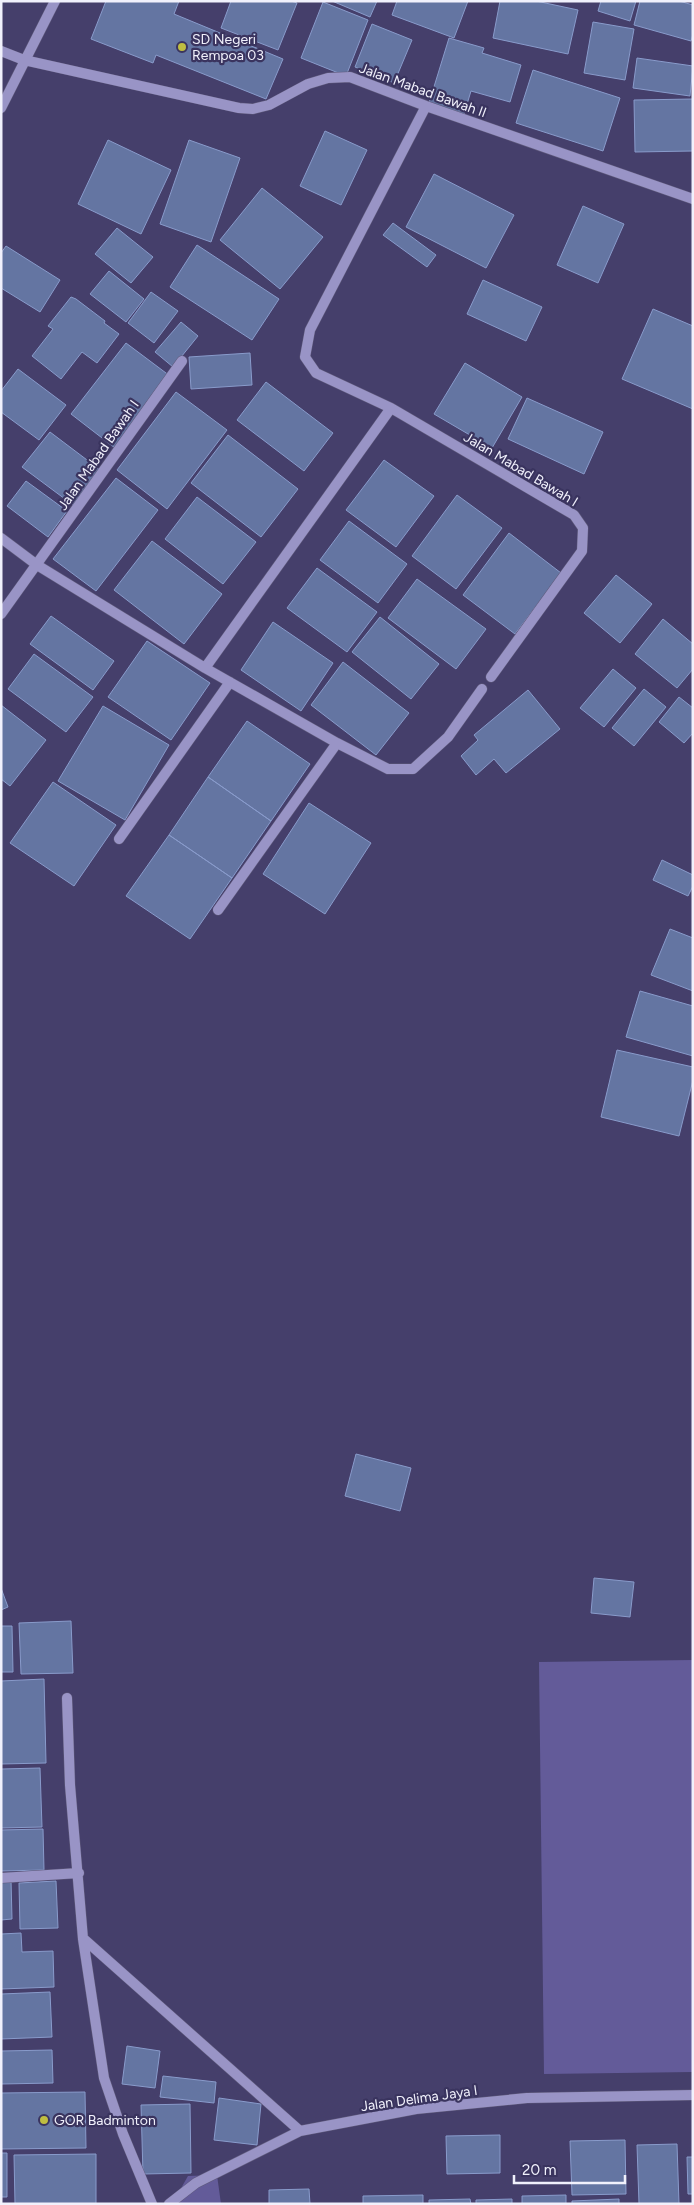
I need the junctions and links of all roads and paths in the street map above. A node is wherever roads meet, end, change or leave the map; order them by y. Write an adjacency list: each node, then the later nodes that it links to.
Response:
1 (55, 1): 3 (street)
2 (1, 51): 3 (street, Jalan Mabad Bawah II)
3 (24, 60): 4 (street, Jalan Mabad Bawah II); 5 (street)
4 (426, 106): 6 (street, Jalan Mabad Bawah II); 8 (street, Jalan Mabad Bawah I)
5 (1, 108)
6 (693, 199)
7 (182, 361): 10 (street, Jalan Mabad Bawah I)
8 (391, 408): 12 (street); 13 (street, Jalan Mabad Bawah I)
9 (1, 538): 10 (street)
10 (37, 565): 11 (street, Jalan Mabad Bawah I); 12 (street)
11 (1, 614)
12 (205, 668): 14 (street)
13 (491, 677)
14 (230, 682): 16 (street); 17 (street)
15 (482, 689): 16 (street)
16 (337, 743): 18 (street)
17 (119, 839)
18 (218, 910)
19 (67, 1698): 20 (street)
20 (78, 1873): 21 (street); 22 (street)
21 (1, 1878)
22 (85, 1940): 24 (street); 25 (street)
23 (693, 2095): 24 (street, Jalan Delima Jaya I)
24 (300, 2131): 26 (street, Jalan Delima Jaya I)
25 (152, 2204)
26 (169, 2204)

